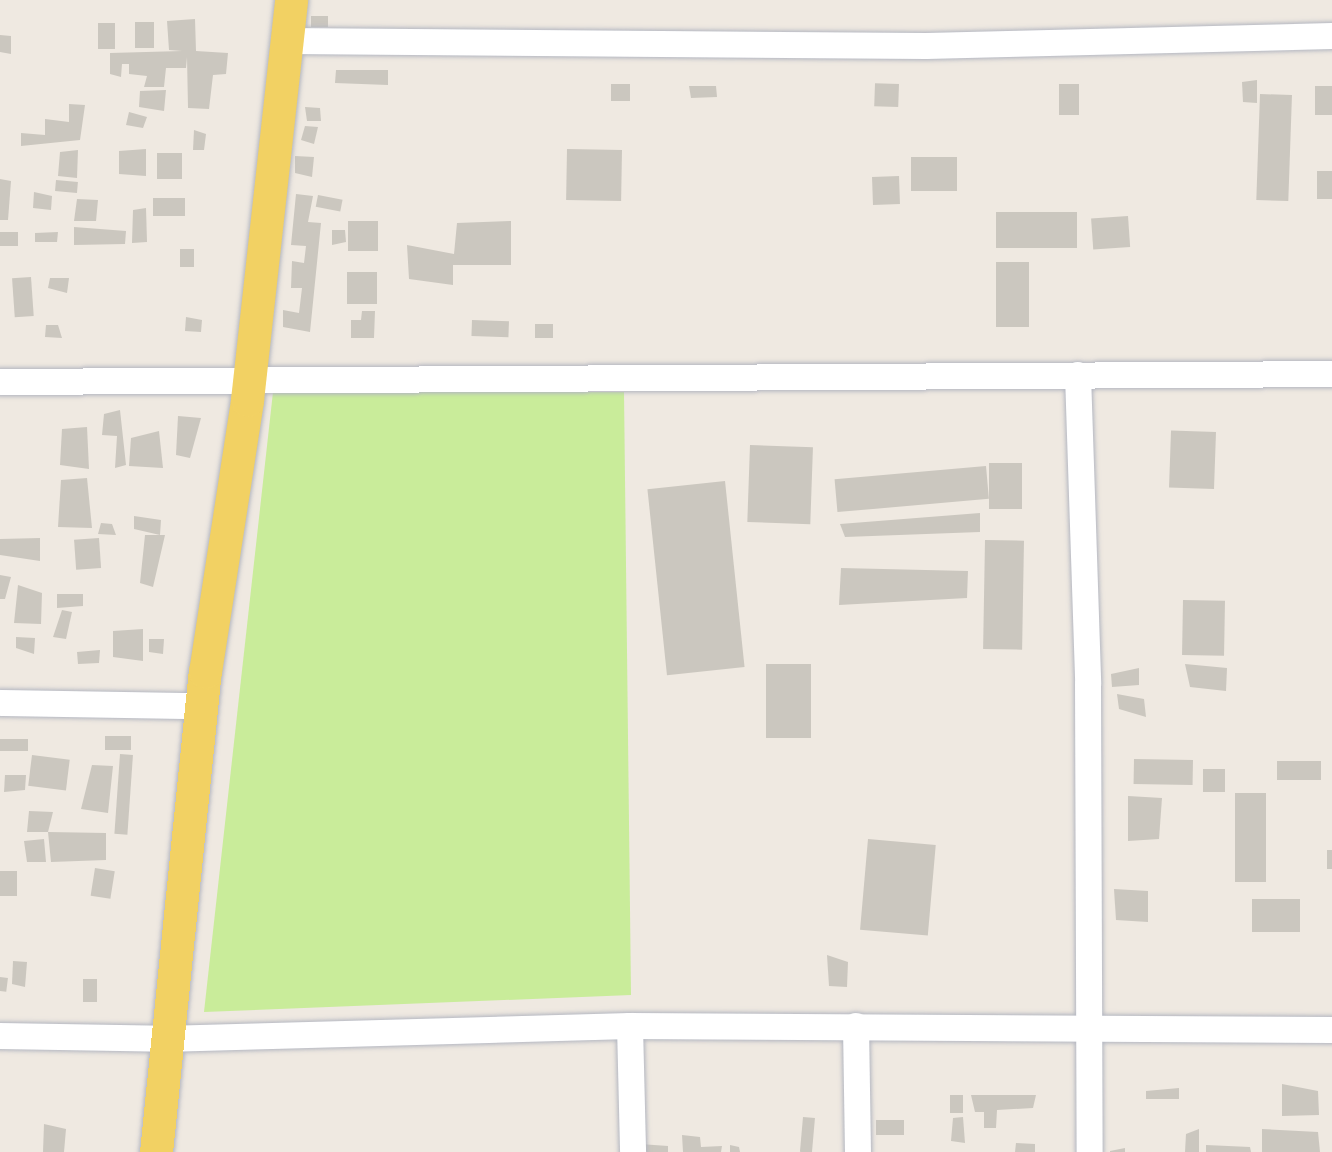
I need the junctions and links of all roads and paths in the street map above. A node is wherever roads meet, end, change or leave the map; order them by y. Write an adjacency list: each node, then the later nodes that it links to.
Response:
1 (291, 0): 3 (main road)
2 (1332, 36): 3 (street)
3 (287, 41): 6 (main road)
4 (1332, 374): 5 (street)
5 (1078, 375): 6 (street); 12 (street)
6 (249, 379): 7 (street); 9 (main road)
7 (0, 382)
8 (0, 703): 9 (street)
9 (202, 706): 15 (main road)
10 (630, 1026): 11 (street); 15 (street); 17 (street)
11 (856, 1026): 12 (street); 18 (street)
12 (1089, 1026): 13 (street); 19 (street)
13 (1332, 1030)
14 (0, 1036): 15 (street)
15 (164, 1039): 16 (main road)
16 (156, 1152)
17 (633, 1152)
18 (858, 1152)
19 (1089, 1152)

